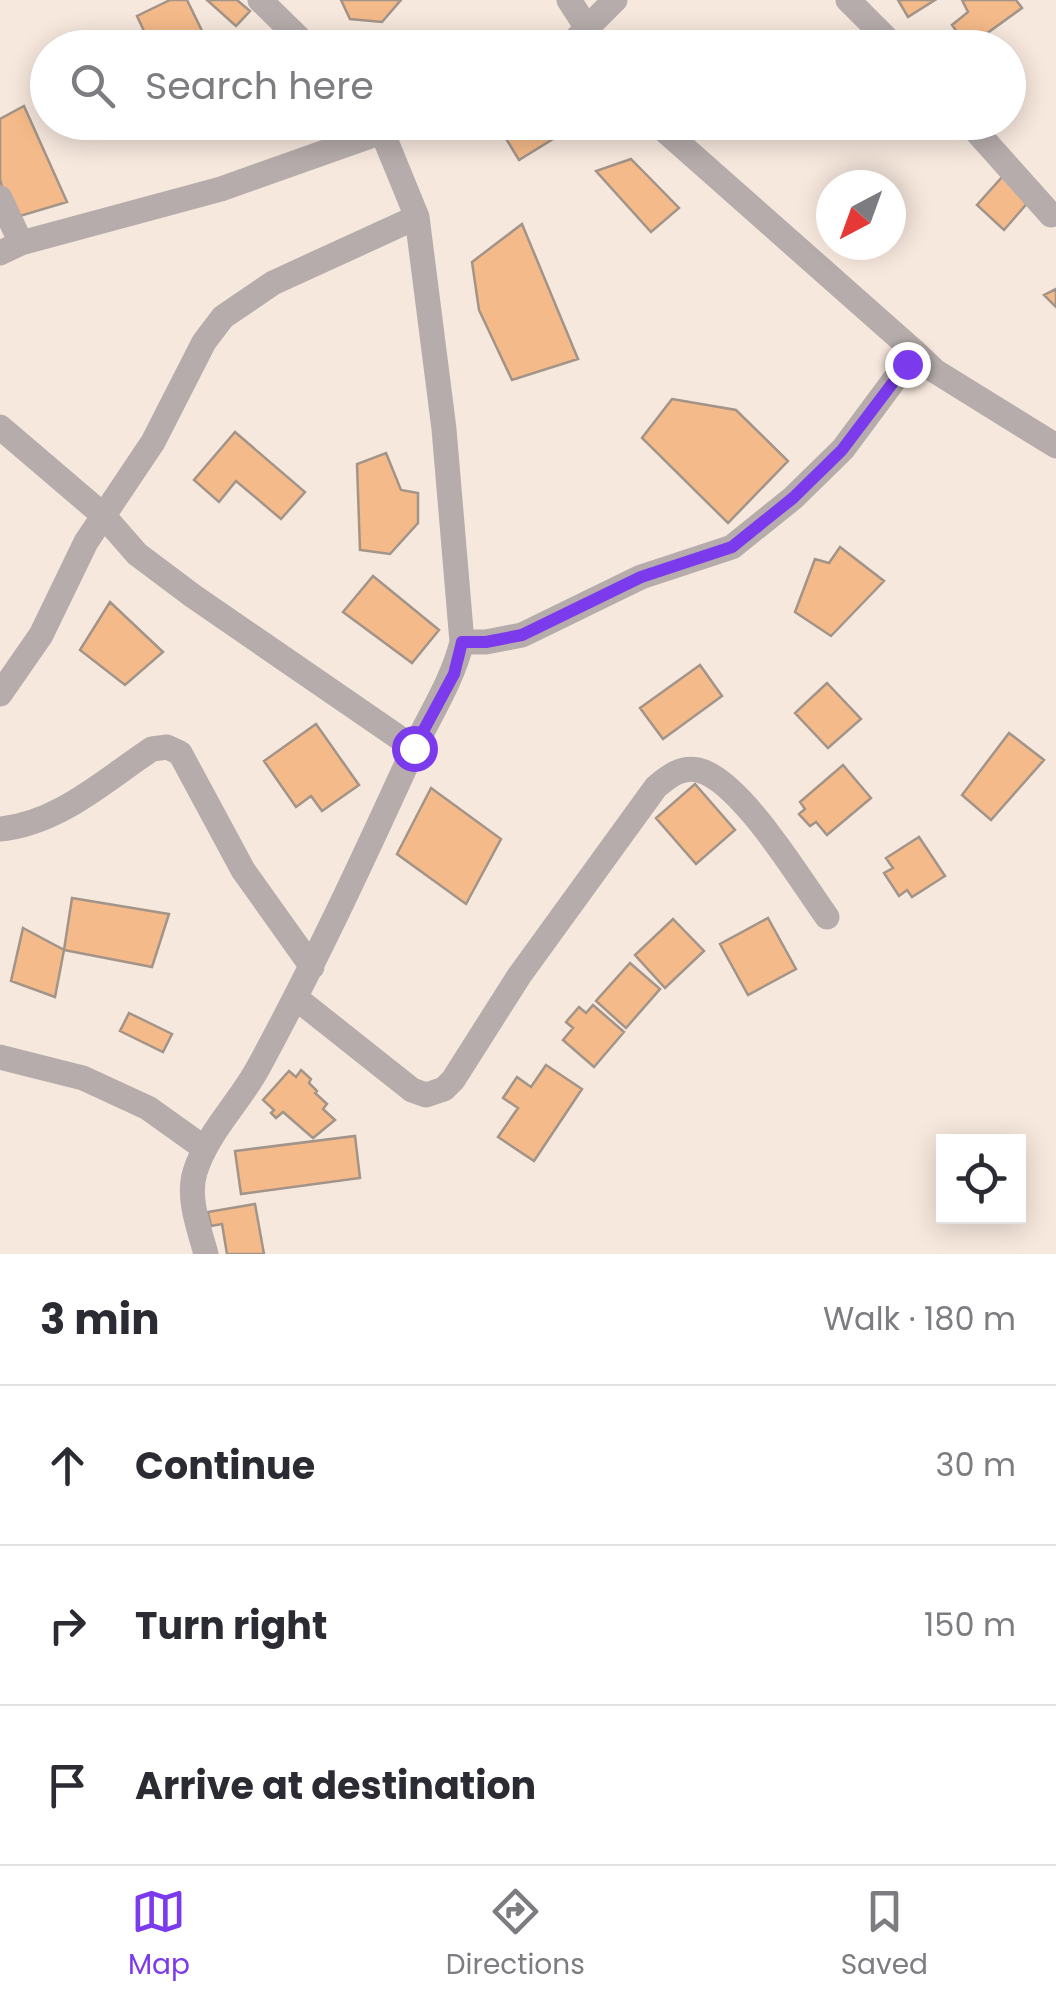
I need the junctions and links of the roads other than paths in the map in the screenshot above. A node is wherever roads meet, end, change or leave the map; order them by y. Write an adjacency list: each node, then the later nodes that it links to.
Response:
1 (260, 0): 6 (street)
2 (569, 0): 5 (street)
3 (615, 0): 5 (street)
4 (848, 0): 7 (street)
5 (586, 28)
6 (291, 30)
7 (878, 30)
8 (348, 140): 15 (street)
9 (384, 140): 14 (street)
10 (675, 140): 16 (street)
11 (984, 140): 13 (street)
12 (0, 198): 15 (street)
13 (1052, 214)
14 (417, 217): 19 (street); 20 (street)
15 (10, 248)
16 (915, 352): 18 (street); 20 (street)
17 (0, 428): 19 (street)
18 (1056, 446)
19 (103, 515): 21 (street); 22 (street)
20 (462, 642): 22 (street)
21 (0, 694)
22 (414, 748): 25 (street)
23 (0, 829): 25 (street)
24 (827, 918): 26 (street)
25 (312, 966): 26 (street)
26 (296, 998): 28 (street)
27 (0, 1057): 28 (street)
28 (204, 1148): 29 (street)
29 (206, 1254)

